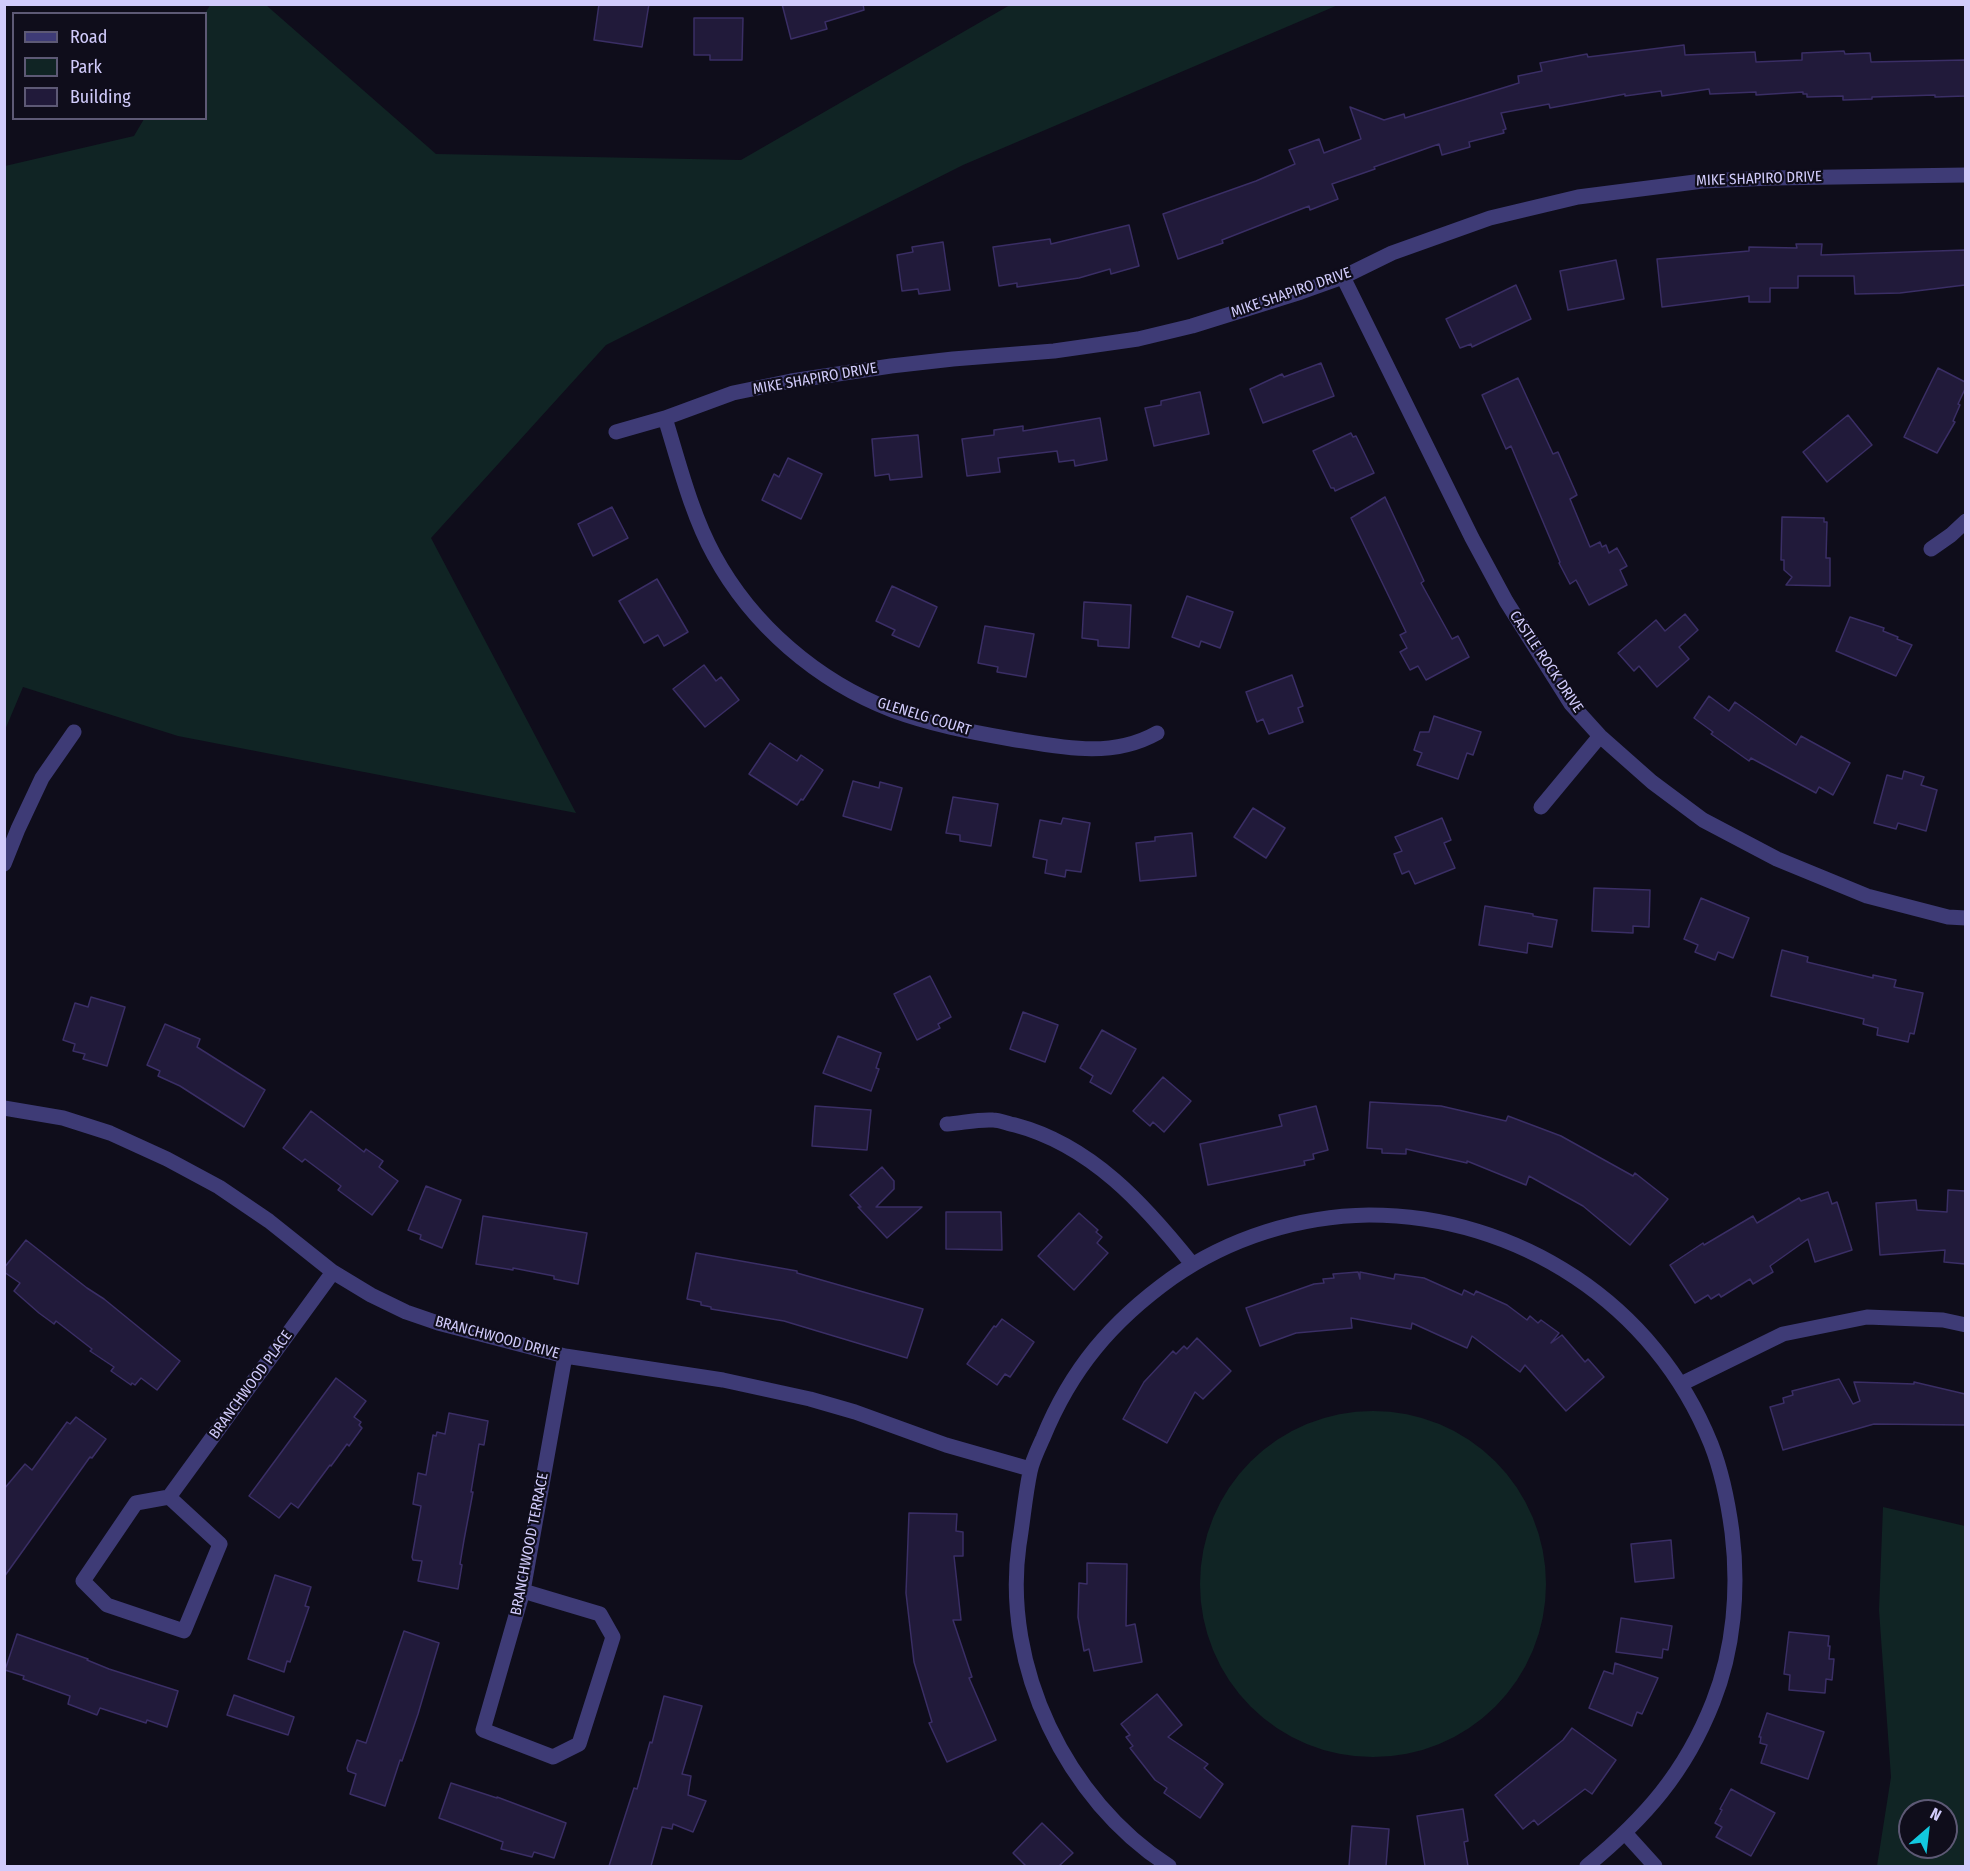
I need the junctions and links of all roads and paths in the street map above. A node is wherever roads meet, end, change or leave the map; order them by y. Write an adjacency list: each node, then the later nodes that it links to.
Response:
1 (1965, 175): 2 (street, MIKE SHAPIRO DRIVE)
2 (1343, 277): 3 (street, MIKE SHAPIRO DRIVE); 9 (street, CASTLE ROCK DRIVE)
3 (665, 418): 4 (street, MIKE SHAPIRO DRIVE); 8 (street, GLENELG COURT)
4 (616, 432)
5 (1965, 521): 6 (street)
6 (1930, 549)
7 (74, 732): 11 (street)
8 (1157, 733)
9 (1600, 736): 10 (street); 12 (street, CASTLE ROCK DRIVE)
10 (1541, 807)
11 (4, 864)
12 (1965, 918)
13 (4, 1108): 16 (street, BRANCHWOOD DRIVE)
14 (947, 1124): 15 (street)
15 (1192, 1264): 19 (street); 20 (street)
16 (333, 1272): 18 (street, BRANCHWOOD DRIVE); 21 (street, BRANCHWOOD PLACE)
17 (1965, 1325): 19 (street)
18 (565, 1356): 20 (street, BRANCHWOOD DRIVE); 22 (street, BRANCHWOOD TERRACE)
19 (1681, 1384): 23 (street)
20 (1030, 1469): 24 (street)
21 (170, 1497): 21 (street)
22 (523, 1591): 22 (street, BRANCHWOOD TERRACE)
23 (1626, 1834): 25 (street); 26 (street)
24 (1169, 1866)
25 (1587, 1866)
26 (1655, 1866)

